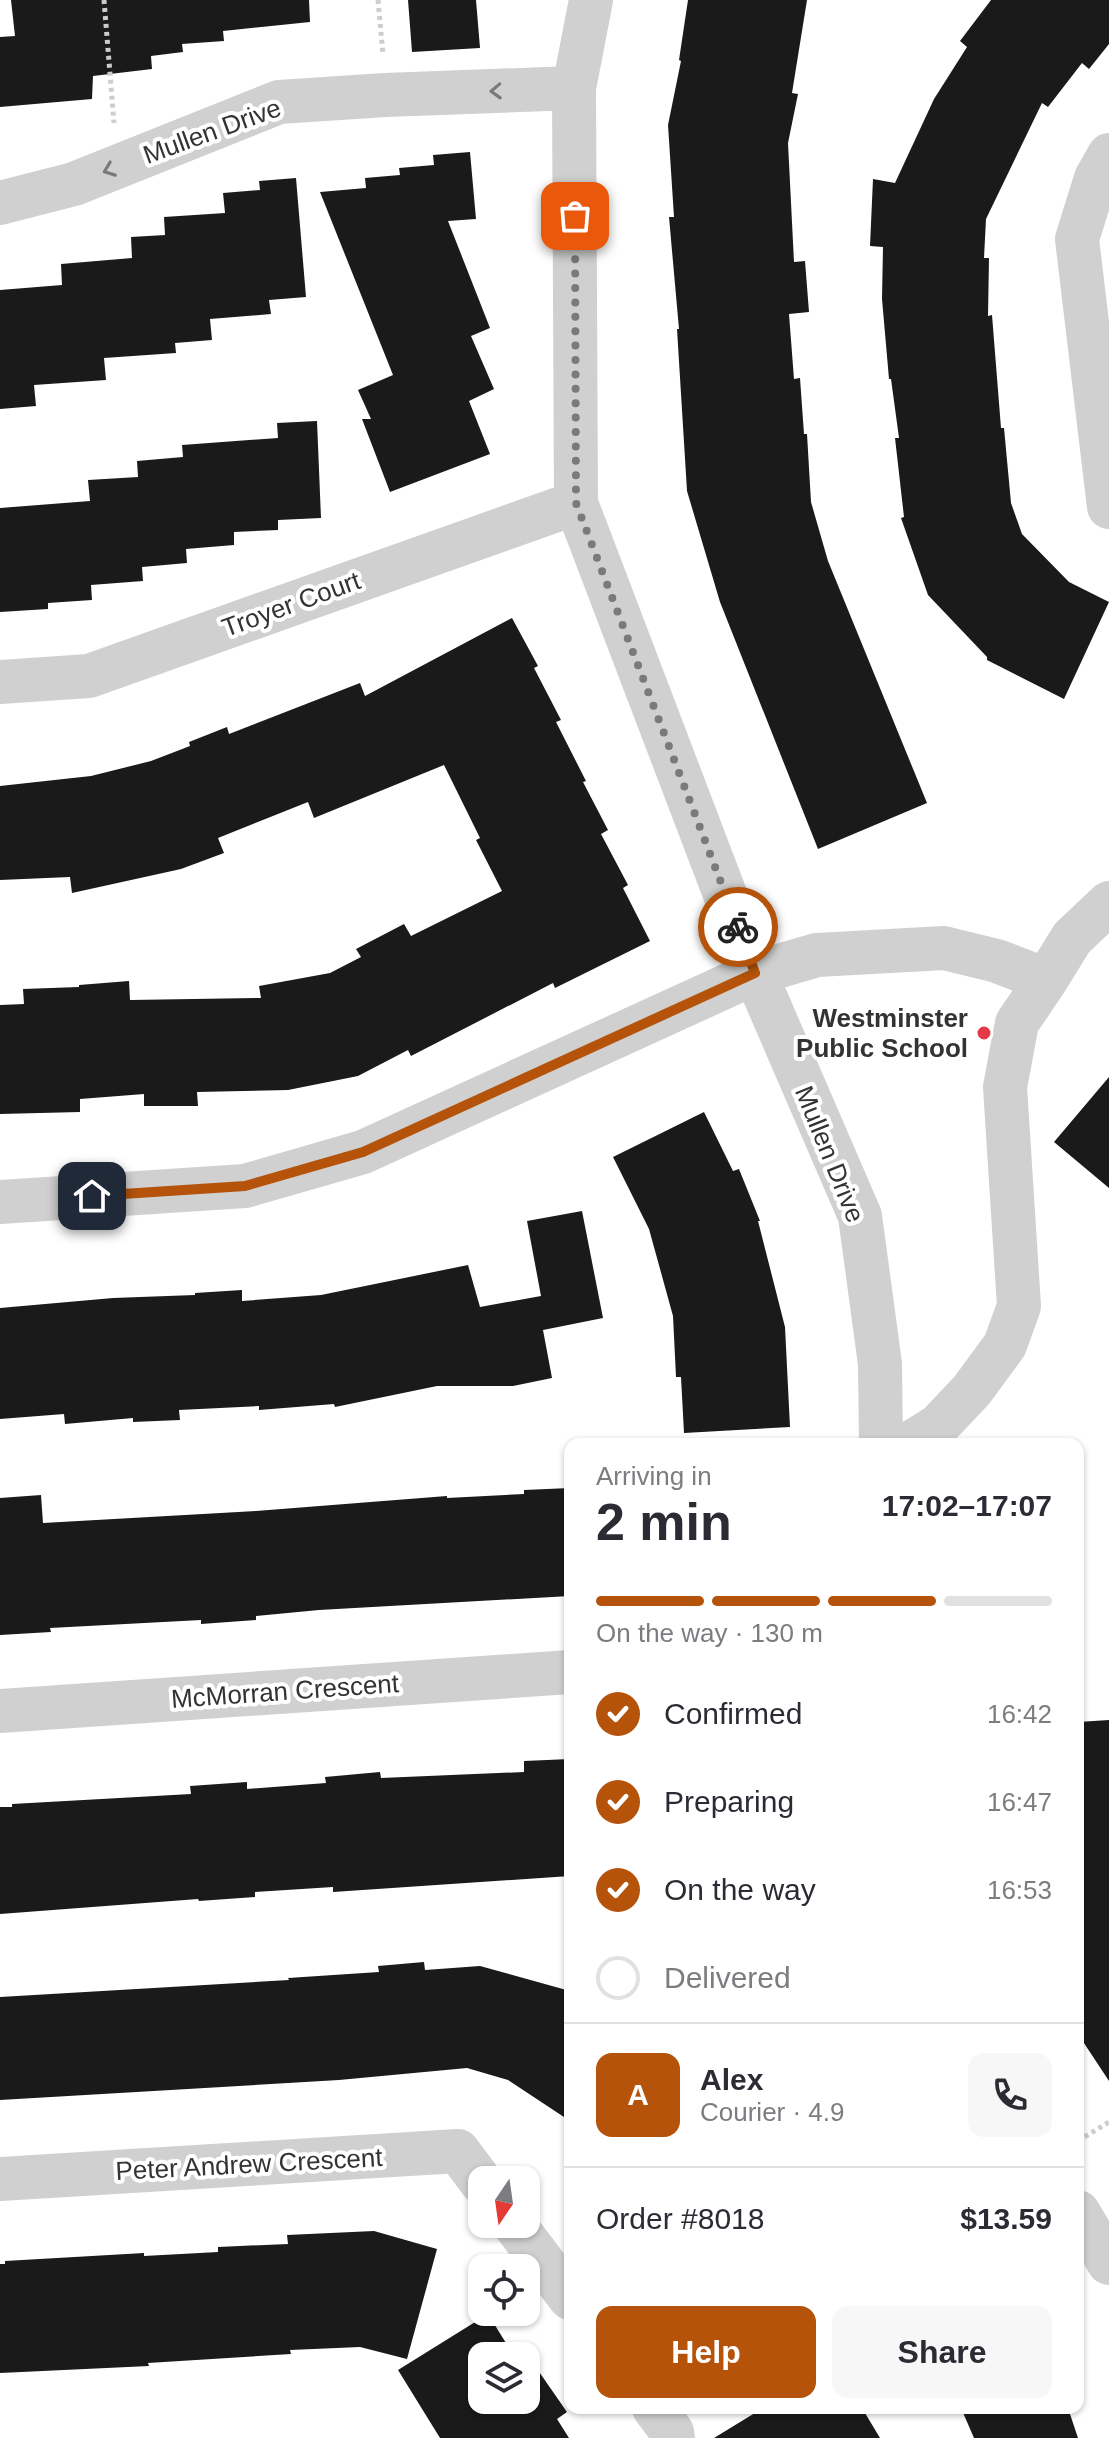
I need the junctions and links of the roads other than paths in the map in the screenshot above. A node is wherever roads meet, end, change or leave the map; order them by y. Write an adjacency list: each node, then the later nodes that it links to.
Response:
1 (591, 0): 2 (street, Mullen Drive)
2 (574, 88): 4 (street, Mullen Drive, one-way to 4); 5 (street, Mullen Drive)
3 (1109, 155): 6 (street)
4 (0, 203)
5 (576, 503): 7 (street, Troyer Court); 9 (street, Mullen Drive)
6 (1109, 507)
7 (0, 682)
8 (1109, 903): 10 (street)
9 (755, 973): 10 (street); 11 (street); 12 (street, Mullen Drive)
10 (1046, 980): 13 (street)
11 (0, 1202)
12 (881, 1438)
13 (919, 1438)
14 (564, 1672): 15 (street, McMorran Crescent)
15 (0, 1711)
16 (469, 2166): 17 (street, Peter Andrew Crescent)
17 (0, 2179)
18 (1084, 2222): 20 (street)
19 (525, 2238): 21 (street)
20 (1109, 2263)
21 (564, 2290)
22 (658, 2414): 23 (street)
23 (673, 2438)

